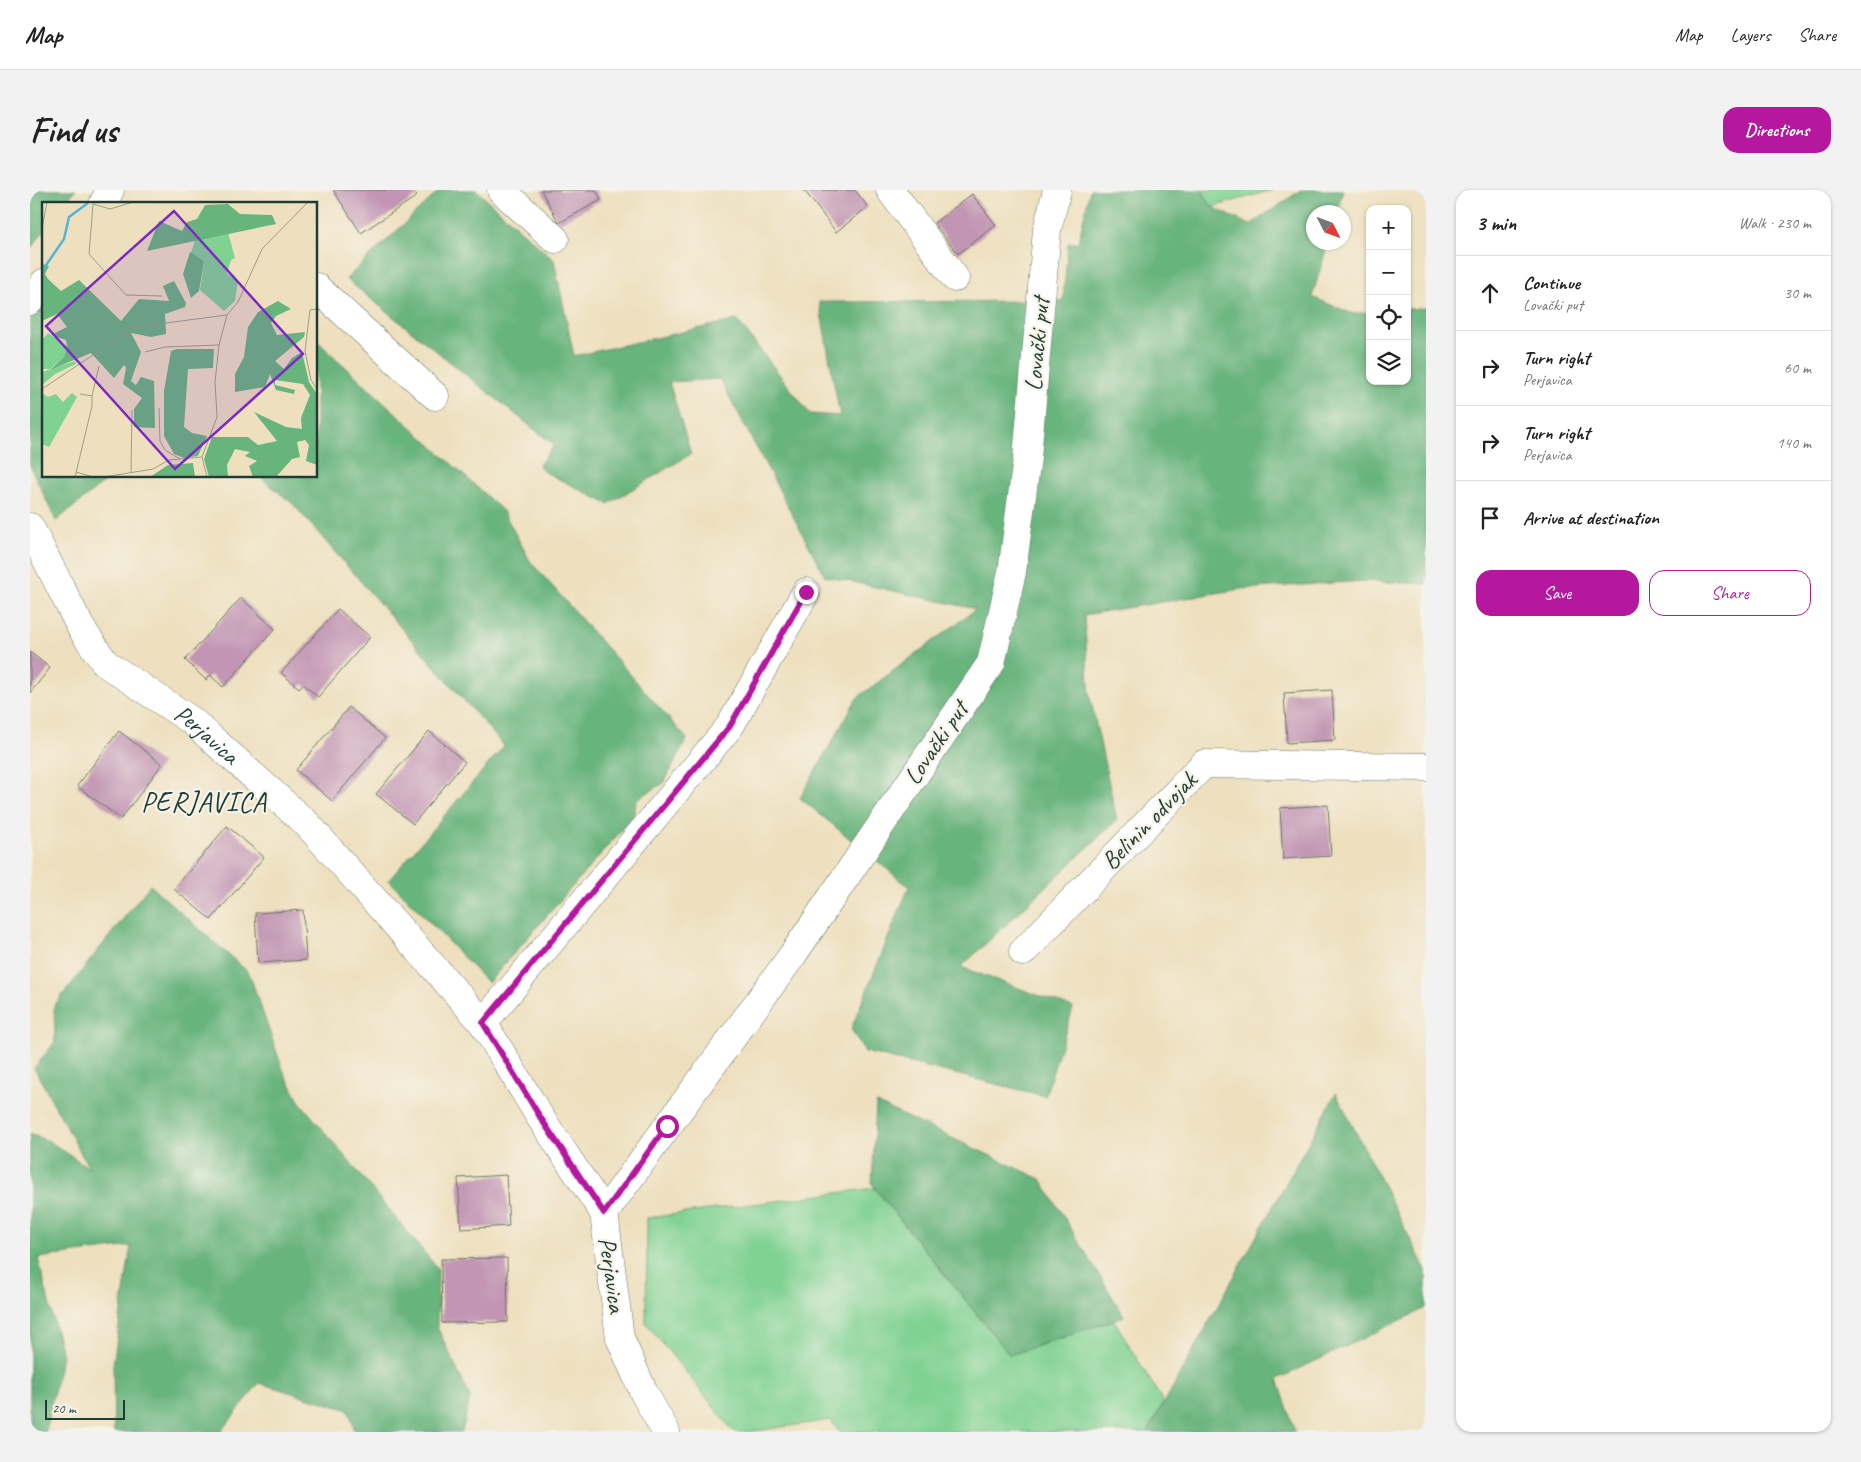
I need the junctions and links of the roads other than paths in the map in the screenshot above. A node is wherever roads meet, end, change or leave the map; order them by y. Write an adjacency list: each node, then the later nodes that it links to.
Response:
1 (110, 190): 5 (street)
2 (501, 190): 6 (street)
3 (890, 190): 7 (street)
4 (1057, 190): 17 (street, Lovački put)
5 (104, 202)
6 (555, 239)
7 (955, 278)
8 (42, 285): 10 (street)
9 (318, 289): 11 (street)
10 (30, 301)
11 (435, 396)
12 (30, 527): 16 (street, Perjavica)
13 (806, 592): 16 (street)
14 (1426, 767): 15 (street, Belinin odvojak)
15 (1023, 952)
16 (483, 1023): 17 (street, Perjavica)
17 (604, 1213): 18 (street, Perjavica)
18 (666, 1432)

